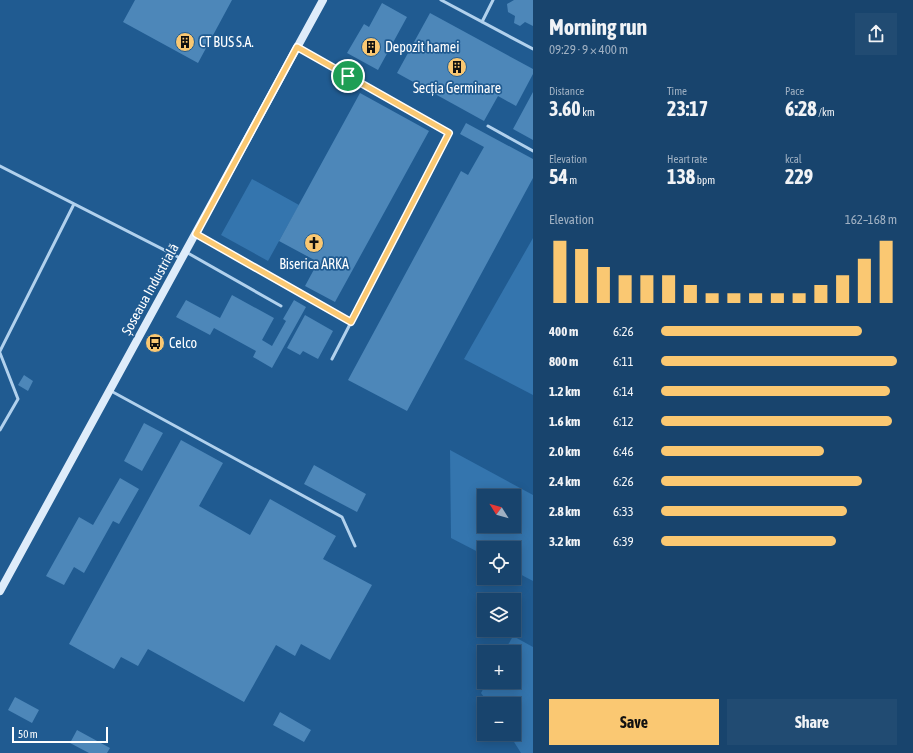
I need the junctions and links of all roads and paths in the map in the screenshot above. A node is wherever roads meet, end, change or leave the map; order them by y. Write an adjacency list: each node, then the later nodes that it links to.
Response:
1 (323, 0): 5 (street, Șoseaua Industrială)
2 (441, 0): 4 (lane)
3 (493, 0): 4 (lane)
4 (482, 22): 6 (lane)
5 (297, 47): 11 (street, Șoseaua Industrială); 14 (lane)
6 (533, 49)
7 (488, 126): 8 (lane)
8 (533, 151)
9 (0, 166): 10 (lane)
10 (74, 204): 12 (lane); 15 (lane)
11 (196, 234): 12 (street, Șoseaua Industrială); 14 (lane)
12 (184, 255): 13 (lane); 17 (street, Șoseaua Industrială)
13 (281, 306)
14 (351, 322): 16 (lane)
15 (0, 352): 18 (lane)
16 (332, 359)
17 (110, 390): 19 (lane); 20 (street, Șoseaua Industrială)
18 (0, 430)
19 (355, 546)
20 (0, 591)

